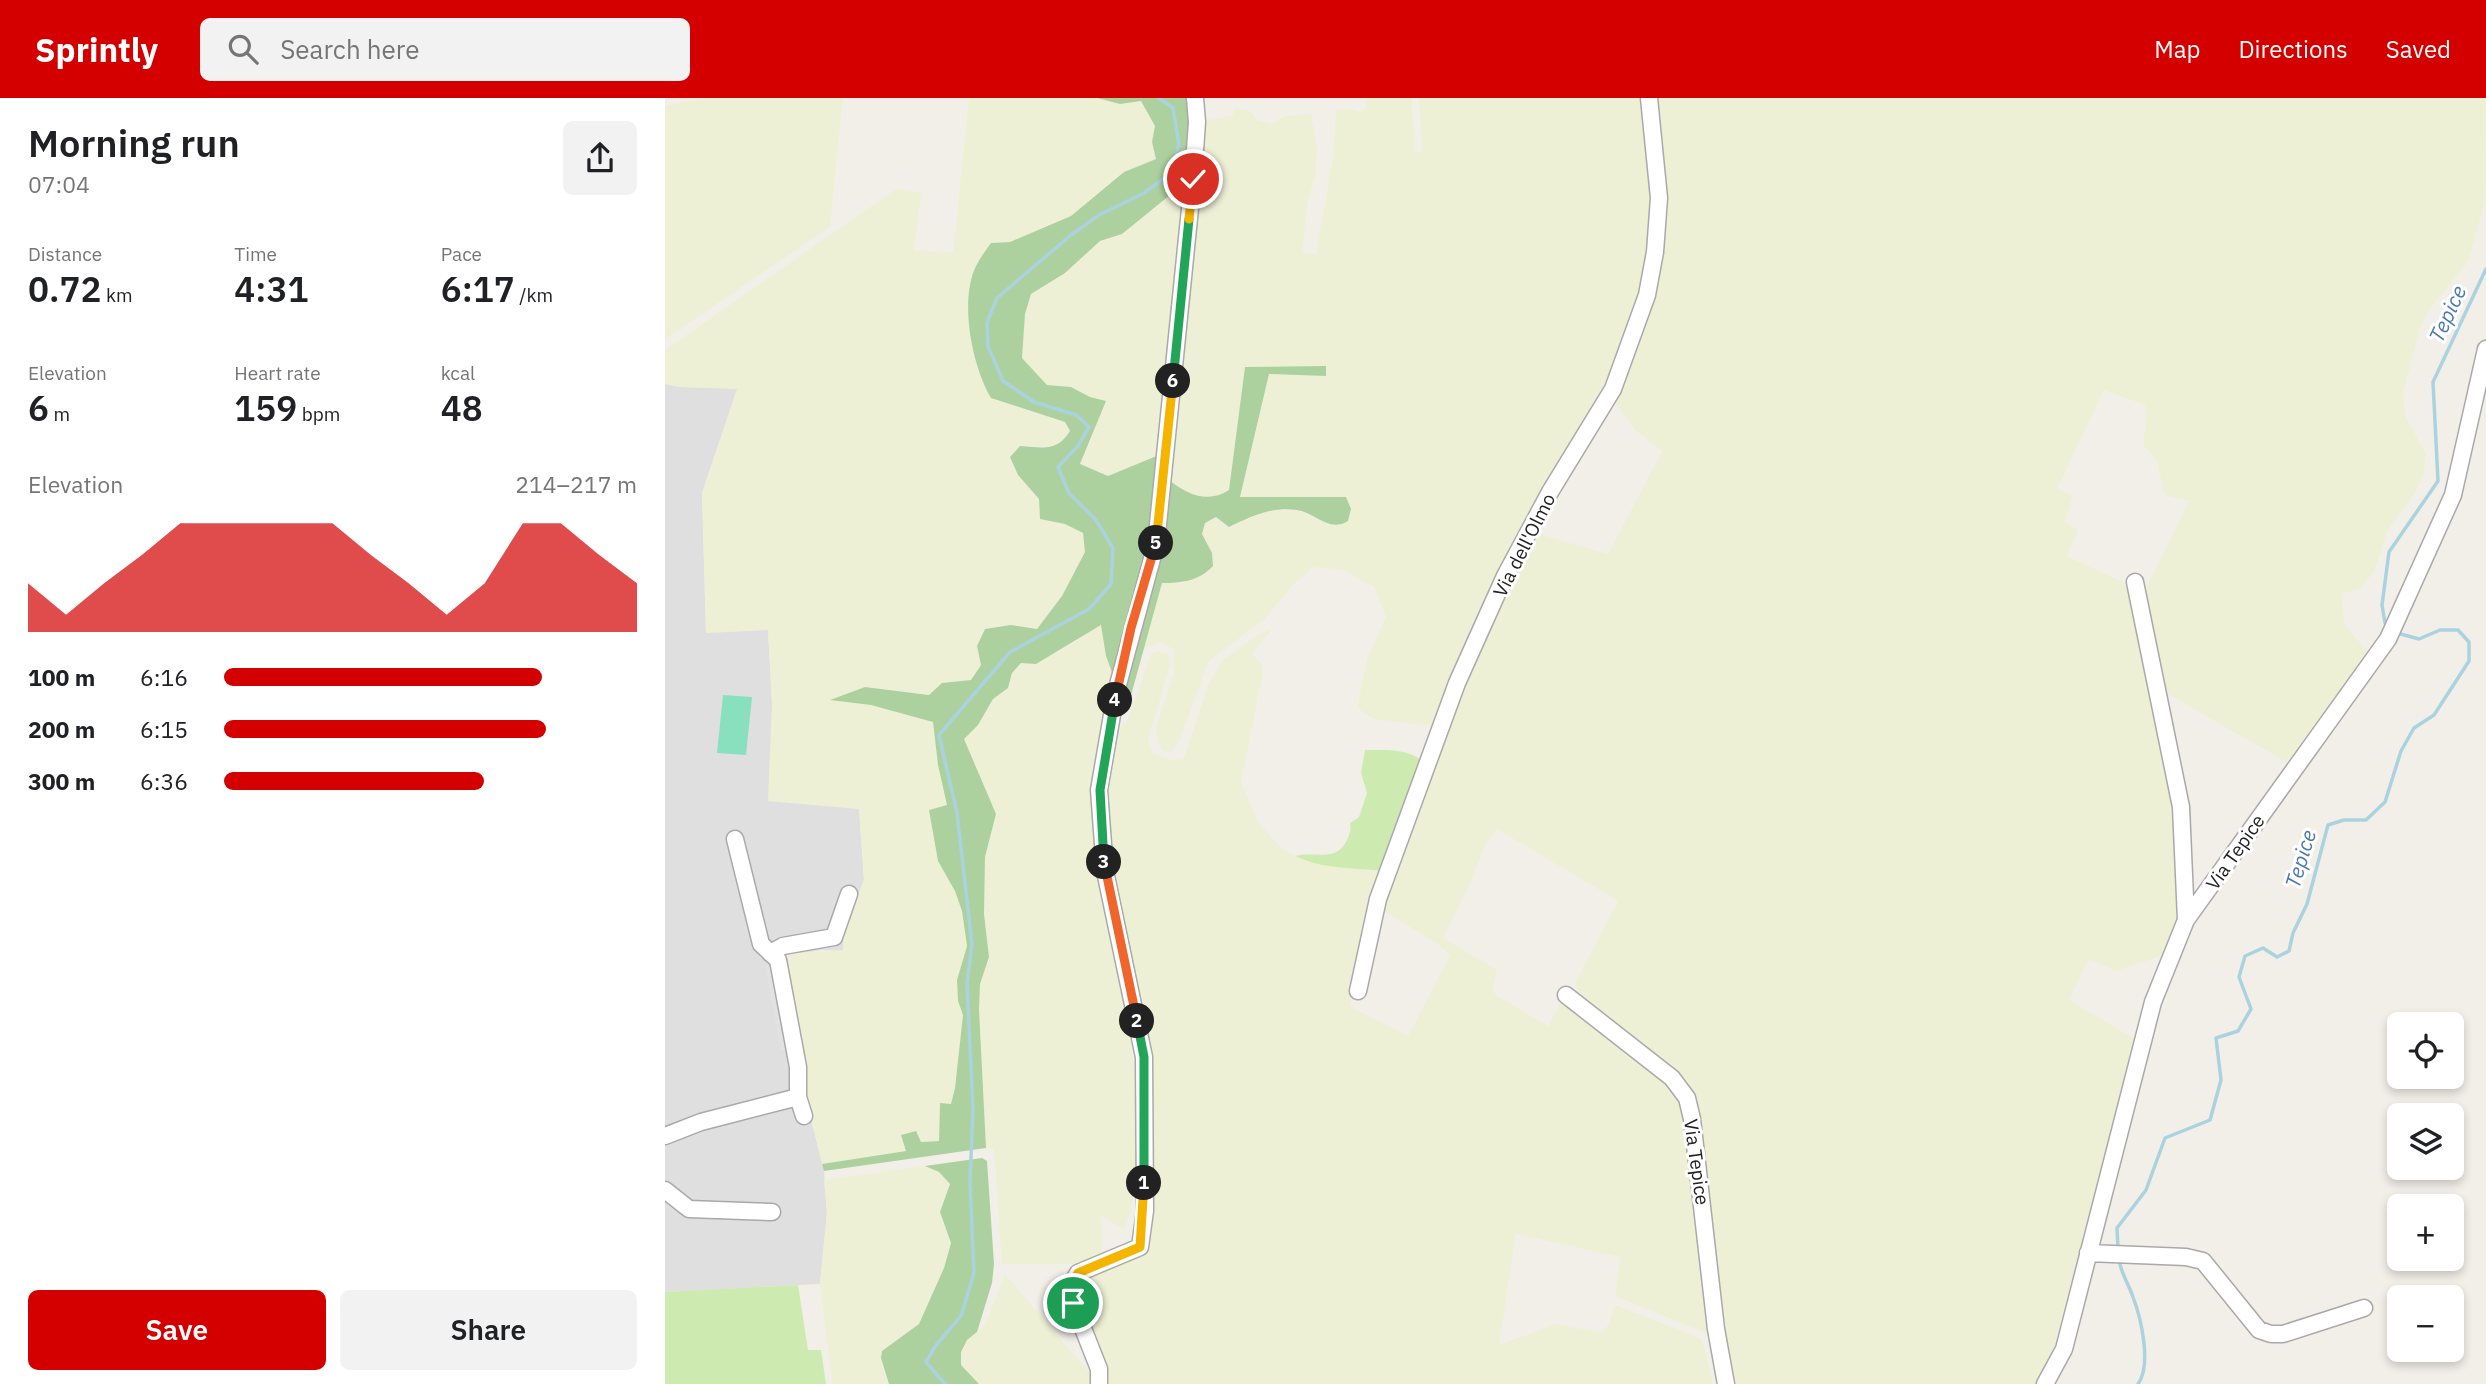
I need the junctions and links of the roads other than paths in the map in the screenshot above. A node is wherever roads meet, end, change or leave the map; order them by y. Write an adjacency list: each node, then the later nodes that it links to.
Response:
1 (1195, 98): 18 (street)
2 (1649, 98): 9 (street, Via dell'Olmo)
3 (2486, 349): 7 (street, Via Tepice)
4 (2136, 582): 7 (street)
5 (735, 839): 8 (street)
6 (849, 894): 8 (street)
7 (2186, 920): 16 (street, Via Tepice)
8 (770, 953): 11 (street)
9 (1358, 991)
10 (1566, 995): 19 (street, Via Tepice)
11 (798, 1097): 12 (street); 13 (street)
12 (804, 1116)
13 (665, 1136)
14 (665, 1191): 15 (street)
15 (772, 1212)
16 (2088, 1253): 17 (street); 20 (street, Via Tepice)
17 (2364, 1308)
18 (1100, 1384)
19 (1726, 1384)
20 (2045, 1384)

